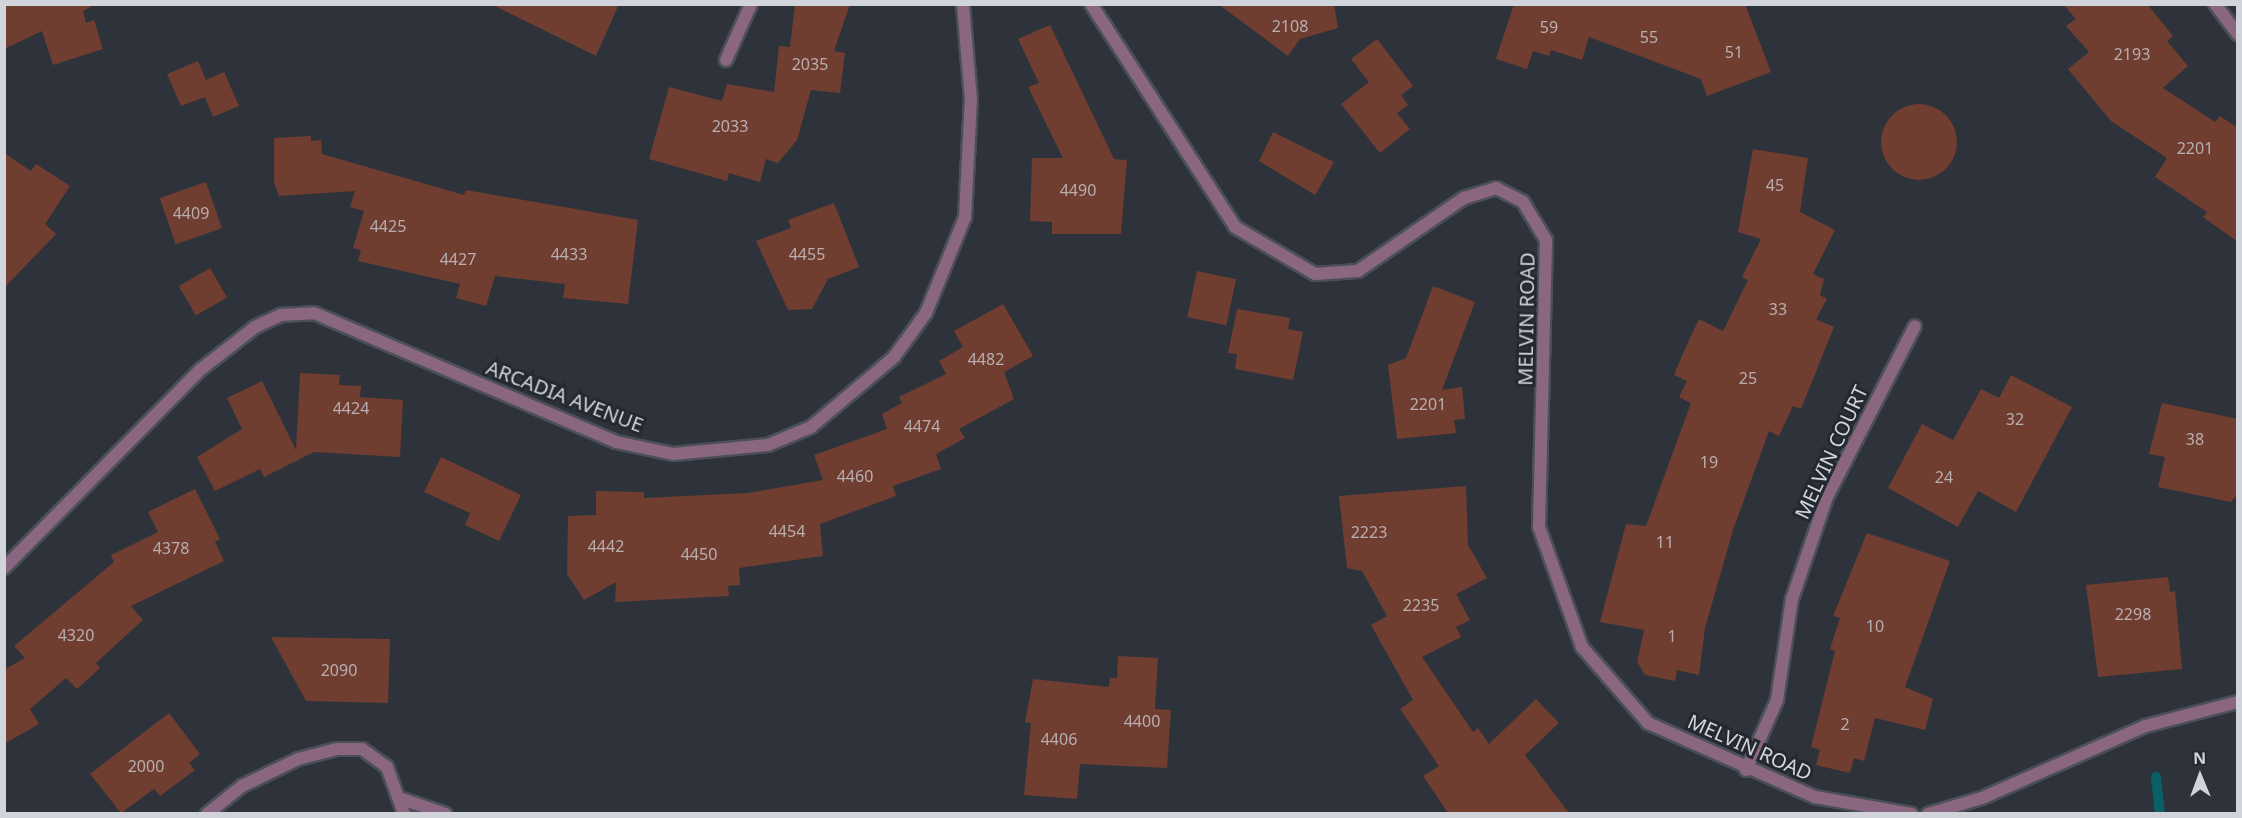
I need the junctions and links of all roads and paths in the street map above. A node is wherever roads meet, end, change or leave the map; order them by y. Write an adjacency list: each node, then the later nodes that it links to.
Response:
1 (751, 4): 6 (street)
2 (963, 4): 8 (street, ARCADIA AVENUE)
3 (1092, 4): 10 (street, MELVIN ROAD)
4 (2215, 4): 5 (street)
5 (2238, 34)
6 (726, 60)
7 (1915, 326): 10 (street, MELVIN COURT)
8 (4, 568)
9 (2238, 702): 16 (street)
10 (1746, 770): 15 (street, MELVIN ROAD)
11 (402, 799): 12 (street); 13 (street); 14 (street)
12 (207, 813)
13 (404, 813)
14 (446, 813)
15 (1912, 813)
16 (1928, 813)

